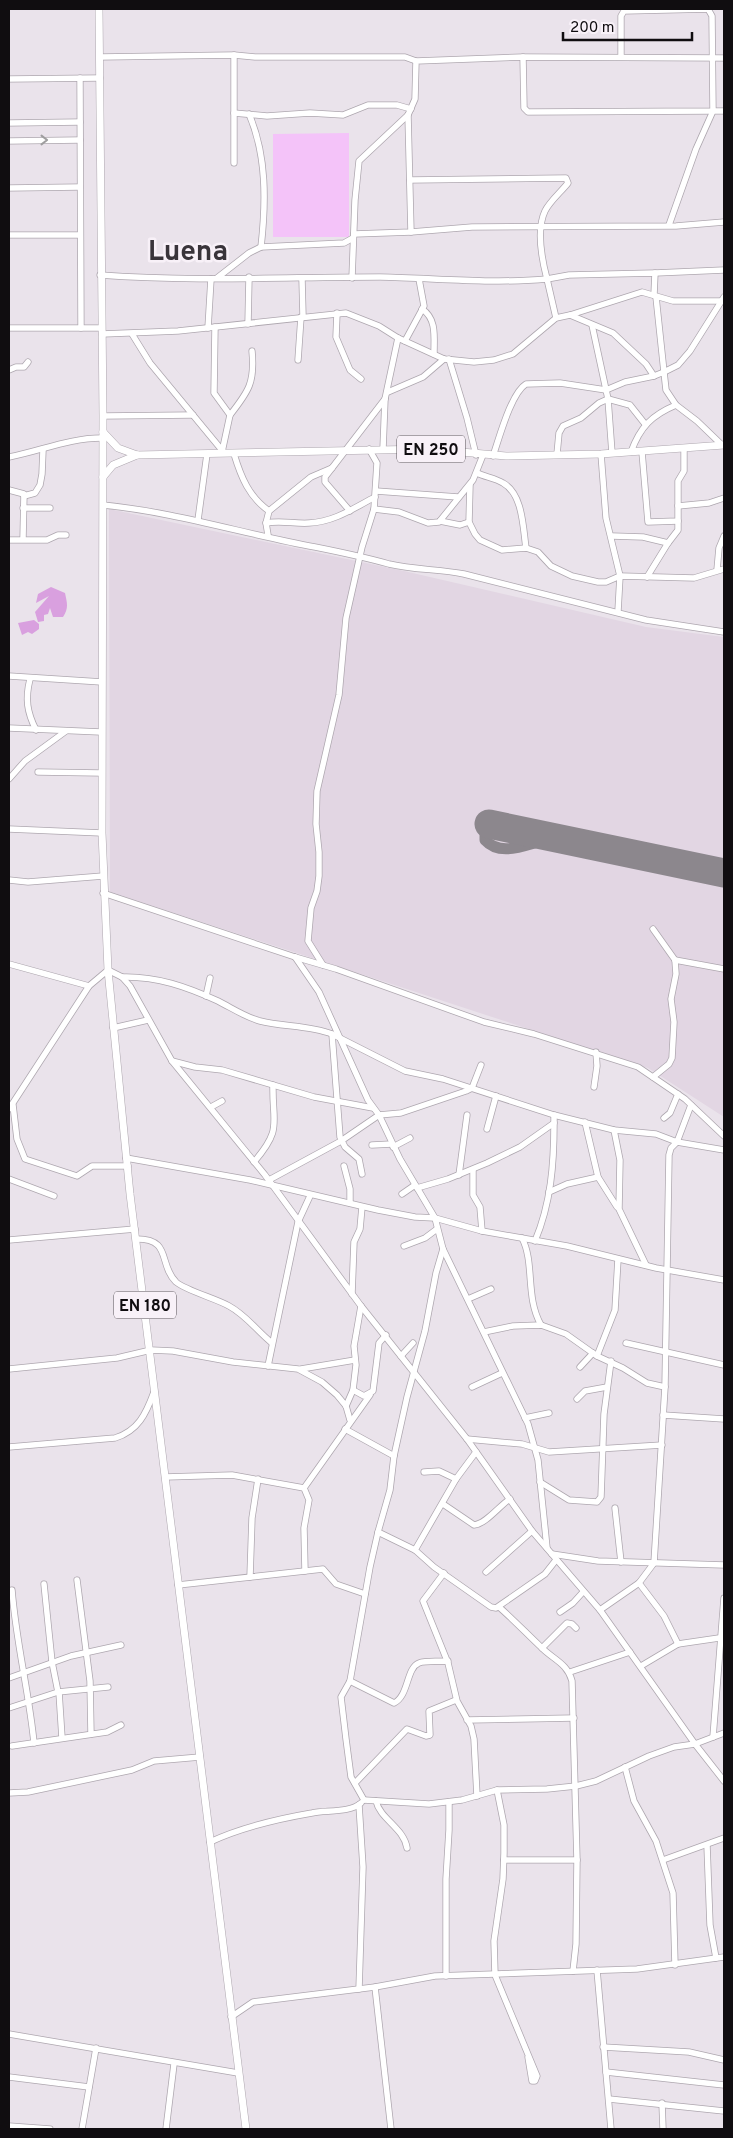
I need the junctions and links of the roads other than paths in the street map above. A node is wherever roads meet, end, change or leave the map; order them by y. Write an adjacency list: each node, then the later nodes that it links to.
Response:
1 (99, 9): 3 (main road)
2 (234, 55): 3 (street); 8 (street); 15 (street)
3 (100, 57): 11 (main road)
4 (523, 57): 5 (street); 8 (street); 12 (street)
5 (621, 57): 6 (street); 6 (street)
6 (711, 58): 7 (street); 12 (street)
7 (724, 58)
8 (416, 61): 14 (street)
9 (9, 78): 10 (street)
10 (80, 78): 11 (street); 17 (street)
11 (100, 78): 35 (main road)
12 (713, 111): 13 (street); 26 (street)
13 (724, 111)
14 (410, 112): 16 (street); 22 (street); 31 (street)
15 (234, 113): 16 (street); 21 (street)
16 (249, 114): 32 (street)
17 (80, 122): 18 (street); 20 (street)
18 (9, 123)
19 (9, 140): 20 (street, one-way to 20)
20 (80, 140): 23 (street)
21 (234, 163)
22 (410, 180): 27 (street); 28 (street)
23 (80, 187): 24 (street); 30 (street)
24 (9, 188)
25 (724, 222): 26 (street)
26 (669, 225): 27 (street)
27 (542, 227): 28 (street); 41 (street)
28 (411, 232): 31 (street)
29 (9, 235): 30 (street)
30 (80, 235): 52 (street)
31 (354, 236): 32 (street); 37 (street)
32 (261, 247): 38 (street)
33 (724, 270): 34 (street)
34 (655, 273): 41 (street); 42 (street)
35 (100, 275): 38 (street); 55 (main road)
36 (248, 278): 38 (street); 39 (street); 49 (street)
37 (352, 278): 39 (street); 40 (street)
38 (213, 279): 53 (street)
39 (302, 279): 47 (street)
40 (419, 279): 41 (street); 44 (street)
41 (547, 279): 48 (street)
42 (655, 296): 43 (street); 46 (street); 65 (street)
43 (723, 300): 65 (street)
44 (422, 309): 58 (street); 60 (street)
45 (337, 313): 47 (street); 57 (street); 67 (street)
46 (570, 315): 48 (street); 50 (street)
47 (302, 317): 49 (street); 62 (street)
48 (556, 318): 61 (street)
49 (248, 324): 54 (street)
50 (592, 324): 66 (street); 68 (street)
51 (9, 328): 52 (street)
52 (81, 328): 55 (street)
53 (208, 328): 54 (street); 56 (street)
54 (216, 328): 74 (street)
55 (102, 331): 56 (street); 75 (main road)
56 (132, 334): 73 (street)
57 (398, 338): 58 (street); 69 (street)
58 (405, 341): 60 (street)
59 (252, 351): 74 (street)
60 (434, 354): 61 (street)
61 (446, 359): 69 (street); 93 (street)
62 (298, 360)
63 (28, 362): 64 (street)
64 (9, 370)
65 (664, 372): 66 (street); 72 (street)
66 (654, 376): 68 (street)
67 (361, 379)
68 (606, 390): 71 (street); 94 (street)
69 (388, 392): 70 (street)
70 (385, 399): 80 (street); 82 (street)
71 (608, 399): 76 (street); 87 (street); 90 (street)
72 (676, 404): 76 (street); 78 (street)
73 (193, 415): 75 (street); 84 (street)
74 (230, 415): 84 (street)
75 (103, 416): 77 (main road)
76 (645, 424): 85 (street)
77 (102, 435): 81 (street); 92 (main road, EN 250); 98 (main road, EN 180)
78 (723, 445): 83 (main road, EN 250)
79 (368, 449): 80 (main road, EN 250); 82 (main road, EN 250); 101 (street)
80 (383, 449): 93 (main road, EN 250)
81 (42, 450): 95 (street); 102 (street)
82 (346, 450): 89 (main road, EN 250); 96 (street)
83 (684, 450): 86 (main road, EN 250); 106 (street)
84 (222, 452): 88 (main road, EN 250); 89 (main road, EN 250)
85 (631, 452): 86 (main road, EN 250); 87 (main road, EN 250)
86 (642, 452): 114 (street)
87 (612, 453): 91 (main road, EN 250)
88 (206, 454): 92 (main road, EN 250); 112 (street)
89 (234, 454): 110 (street)
90 (557, 454): 91 (main road, EN 250); 94 (main road, EN 250)
91 (601, 454): 119 (street)
92 (137, 455): 98 (main road, EN 250)
93 (479, 455): 94 (main road, EN 250); 97 (street)
94 (493, 456)
95 (9, 457)
96 (332, 468): 110 (street); 111 (street)
97 (477, 473): 99 (street); 124 (street)
98 (103, 478): 105 (main road, EN 180)
99 (470, 485): 103 (street); 115 (street)
100 (9, 490): 102 (street)
101 (376, 494): 103 (street); 109 (street); 111 (street)
102 (24, 496): 107 (street)
103 (458, 497): 113 (street)
104 (724, 498): 106 (street)
105 (103, 505): 112 (street); 134 (main road, EN 180)
106 (678, 506): 114 (street)
107 (23, 508): 108 (street); 121 (street)
108 (50, 508)
109 (374, 509): 113 (street); 125 (street)
110 (269, 511): 116 (street)
111 (350, 511): 116 (street)
112 (198, 520): 118 (street)
113 (440, 521): 115 (street)
114 (678, 521): 123 (street)
115 (469, 522): 124 (street)
116 (266, 523): 118 (street)
117 (66, 534): 121 (street)
118 (268, 535): 125 (street)
119 (612, 536): 123 (street); 128 (street)
120 (724, 536): 127 (street)
121 (23, 539): 122 (street)
122 (9, 540)
123 (668, 543): 129 (street)
124 (526, 548): 128 (street)
125 (360, 555): 130 (street); 151 (street)
126 (724, 569): 127 (street)
127 (717, 570): 129 (street)
128 (620, 576): 129 (street); 130 (street)
129 (648, 577)
130 (618, 611): 131 (street)
131 (724, 632)
132 (9, 676): 133 (street)
133 (30, 679): 134 (street); 136 (street)
134 (102, 682): 138 (main road, EN 180)
135 (9, 728): 136 (street)
136 (36, 730): 137 (street)
137 (66, 731): 138 (street); 141 (street)
138 (101, 732): 140 (main road, EN 180)
139 (38, 772): 140 (street)
140 (101, 773): 143 (main road, EN 180)
141 (9, 779)
142 (9, 829): 143 (street)
143 (102, 833): 144 (main road, EN 180)
144 (103, 876): 145 (street); 146 (main road, EN 180)
145 (9, 880)
146 (103, 893): 148 (street); 153 (main road, EN 180)
147 (653, 929): 149 (street)
148 (295, 958): 151 (street); 160 (street)
149 (675, 960): 152 (street); 164 (street)
150 (9, 964): 156 (street)
151 (324, 965): 161 (street)
152 (724, 969)
153 (108, 970): 154 (street); 156 (street); 159 (main road, EN 180)
154 (122, 978): 157 (street); 158 (street)
155 (210, 978): 157 (street)
156 (89, 986): 172 (street)
157 (206, 996): 160 (street)
158 (148, 1020): 159 (street); 162 (street)
159 (113, 1028): 192 (main road, EN 180)
160 (335, 1035): 167 (street); 171 (street); 175 (street)
161 (596, 1052): 164 (street); 166 (street)
162 (172, 1061): 165 (street); 174 (street)
163 (481, 1065): 167 (street)
164 (653, 1077): 168 (street)
165 (273, 1085): 171 (street); 193 (street)
166 (594, 1087)
167 (472, 1088): 169 (street); 177 (street)
168 (678, 1094): 173 (street); 180 (street)
169 (496, 1096): 179 (street); 183 (street)
170 (222, 1102): 174 (street)
171 (338, 1102): 175 (street); 187 (street)
172 (13, 1103): 176 (street); 192 (street)
173 (691, 1105): 185 (street); 188 (street)
174 (211, 1107): 193 (street)
175 (373, 1108): 177 (street)
176 (9, 1109)
177 (379, 1115): 187 (street); 190 (street)
178 (467, 1115): 197 (street)
179 (554, 1115): 181 (street); 182 (street)
180 (664, 1118)
181 (585, 1122): 184 (street); 198 (street)
182 (554, 1123): 195 (street); 202 (street)
183 (487, 1130)
184 (614, 1130): 188 (street); 208 (street)
185 (724, 1136)
186 (410, 1138): 190 (street)
187 (341, 1141): 196 (street); 200 (street)
188 (677, 1142): 191 (street); 222 (street)
189 (372, 1145): 190 (street)
190 (393, 1145): 201 (street)
191 (724, 1150)
192 (127, 1162): 200 (street); 211 (main road, EN 180)
193 (254, 1162): 200 (street)
194 (344, 1166): 206 (street)
195 (473, 1170): 197 (street); 213 (street)
196 (362, 1174)
197 (459, 1175): 201 (street)
198 (598, 1177): 202 (street); 208 (street)
199 (9, 1178): 204 (street)
200 (270, 1183): 205 (street); 210 (street)
201 (416, 1187): 203 (street); 209 (street)
202 (549, 1192): 217 (street)
203 (402, 1194)
204 (54, 1196)
205 (310, 1196): 206 (street); 210 (street)
206 (350, 1203): 207 (street)
207 (362, 1207): 209 (street); 225 (street)
208 (619, 1209): 221 (street)
209 (435, 1218): 212 (street); 213 (street)
210 (298, 1222): 225 (street); 233 (street)
211 (134, 1229): 215 (main road, EN 180); 216 (street)
212 (437, 1229): 218 (street); 219 (street)
213 (482, 1231): 214 (street)
214 (522, 1238): 217 (street); 228 (street)
215 (137, 1239): 233 (street); 234 (main road, EN 180)
216 (9, 1240)
217 (535, 1241): 220 (street)
218 (404, 1246)
219 (443, 1249): 226 (street); 245 (street)
220 (618, 1259): 221 (street); 236 (street)
221 (646, 1265): 222 (street)
222 (666, 1269): 223 (street); 235 (street)
223 (724, 1280)
224 (491, 1289): 226 (street)
225 (352, 1294): 227 (street)
226 (468, 1299): 229 (street)
227 (361, 1306): 230 (street); 238 (street)
228 (541, 1325): 229 (street); 236 (street)
229 (484, 1332): 246 (street)
230 (386, 1336): 237 (street); 252 (street)
231 (413, 1343): 237 (street)
232 (626, 1343): 235 (street)
233 (272, 1344): 241 (street)
234 (151, 1350): 241 (street); 243 (street); 250 (main road, EN 180)
235 (666, 1353): 240 (street); 249 (street)
236 (595, 1355): 239 (street); 242 (street)
237 (401, 1356): 245 (street)
238 (355, 1360): 244 (street); 251 (street)
239 (611, 1361): 248 (street); 249 (street)
240 (724, 1365)
241 (268, 1366): 244 (street)
242 (580, 1368)
243 (9, 1369)
244 (298, 1369): 254 (street)
245 (414, 1370): 261 (street); 267 (street)
246 (502, 1373): 247 (street); 257 (street)
247 (472, 1386)
248 (607, 1387): 253 (street); 265 (street)
249 (665, 1388): 256 (street)
250 (154, 1390): 263 (street); 269 (main road, EN 180)
251 (353, 1390): 252 (street); 254 (street)
252 (370, 1395): 259 (street)
253 (577, 1399)
254 (346, 1406): 259 (street)
255 (548, 1413): 257 (street)
256 (663, 1415): 258 (street); 262 (street)
257 (526, 1418): 264 (street)
258 (724, 1419)
259 (350, 1420): 260 (street)
260 (345, 1429): 267 (street); 273 (street)
261 (467, 1439): 264 (street); 266 (street)
262 (662, 1445): 265 (street); 284 (street)
263 (9, 1447)
264 (536, 1448): 265 (street); 272 (street)
265 (602, 1449): 272 (street)
266 (476, 1452): 271 (street); 274 (street)
267 (394, 1456): 278 (street)
268 (424, 1472): 271 (street)
269 (165, 1477): 270 (street); 293 (main road, EN 180)
270 (258, 1479): 273 (street); 289 (street)
271 (456, 1479): 275 (street)
272 (540, 1482): 279 (street)
273 (304, 1488): 286 (street)
274 (510, 1499): 275 (street); 277 (street)
275 (443, 1504): 280 (street)
276 (615, 1508): 283 (street)
277 (532, 1531): 279 (street); 287 (street)
278 (378, 1532): 280 (street); 296 (street)
279 (547, 1548): 281 (street)
280 (416, 1550): 288 (street)
281 (552, 1554): 282 (street); 283 (street)
282 (556, 1560): 295 (street); 298 (street)
283 (621, 1562): 284 (street)
284 (654, 1563): 285 (street); 291 (street)
285 (724, 1565)
286 (306, 1570): 289 (street); 296 (street)
287 (486, 1572)
288 (444, 1573): 298 (street); 308 (street)
289 (250, 1577): 293 (street)
290 (77, 1580): 306 (street)
291 (639, 1583): 299 (street); 303 (street)
292 (44, 1584): 309 (street)
293 (178, 1585): 331 (main road, EN 180)
294 (12, 1590): 312 (street)
295 (583, 1592): 299 (street); 300 (street)
296 (365, 1594): 314 (street)
297 (724, 1598): 302 (street)
298 (500, 1607): 305 (street)
299 (600, 1610): 307 (street)
300 (560, 1612)
301 (576, 1628): 305 (street)
302 (719, 1638): 303 (street); 326 (street)
303 (678, 1644): 310 (street)
304 (121, 1645): 306 (street)
305 (542, 1648): 311 (street)
306 (87, 1652): 309 (street); 316 (street)
307 (630, 1652): 310 (street); 311 (street)
308 (448, 1661): 314 (street); 318 (street)
309 (52, 1662): 312 (street); 317 (street)
310 (641, 1666): 329 (street)
311 (570, 1672): 321 (street)
312 (22, 1673): 313 (street); 319 (street)
313 (9, 1678)
314 (350, 1681): 334 (street)
315 (108, 1687): 316 (street)
316 (90, 1689): 317 (street); 325 (street)
317 (59, 1692): 319 (street); 327 (street)
318 (456, 1700): 322 (street); 334 (street)
319 (30, 1701): 320 (street); 328 (street)
320 (9, 1708)
321 (574, 1718): 322 (street); 335 (street)
322 (467, 1720): 338 (street)
323 (121, 1725): 325 (street)
324 (724, 1732): 326 (street)
325 (92, 1734): 327 (street)
326 (712, 1737): 329 (street)
327 (62, 1738): 328 (street)
328 (34, 1743): 330 (street)
329 (695, 1744): 332 (street); 333 (street)
330 (12, 1746)
331 (200, 1757): 337 (street); 344 (main road, EN 180)
332 (625, 1767): 335 (street); 349 (street)
333 (724, 1781)
334 (354, 1783): 339 (street)
335 (576, 1786): 336 (street); 348 (street)
336 (497, 1790): 338 (street); 347 (street)
337 (9, 1792)
338 (477, 1796): 341 (street)
339 (364, 1800): 340 (street); 342 (street)
340 (376, 1801): 341 (street); 346 (street)
341 (449, 1802): 356 (street)
342 (359, 1805): 344 (street); 358 (street)
343 (724, 1838): 345 (street)
344 (210, 1842): 359 (main road, EN 180)
345 (707, 1845): 349 (street); 351 (street)
346 (407, 1848)
347 (504, 1860): 348 (street); 355 (street)
348 (577, 1860): 354 (street)
349 (663, 1860): 352 (street)
350 (724, 1957): 351 (street)
351 (716, 1958): 352 (street)
352 (675, 1965): 353 (street)
353 (597, 1970): 354 (street); 361 (street)
354 (573, 1971): 355 (street)
355 (495, 1974): 356 (street); 363 (street)
356 (446, 1976): 357 (street)
357 (375, 1987): 358 (street); 379 (street)
358 (359, 1989): 359 (street)
359 (231, 2017): 367 (main road, EN 180)
360 (9, 2034): 362 (street)
361 (603, 2047): 364 (street); 366 (street)
362 (96, 2048): 365 (street); 370 (street)
363 (528, 2057)
364 (724, 2060)
365 (174, 2064): 367 (street); 377 (street)
366 (606, 2072): 369 (street); 371 (street)
367 (238, 2073): 378 (main road, EN 180)
368 (9, 2077): 370 (street)
369 (724, 2085)
370 (89, 2087): 376 (street)
371 (609, 2099): 372 (street); 380 (street)
372 (662, 2103): 373 (street); 381 (street)
373 (724, 2111)
374 (9, 2126): 375 (street)
375 (50, 2129)
376 (82, 2129)
377 (166, 2129)
378 (246, 2129)
379 (391, 2129)
380 (611, 2129)
381 (663, 2129)

